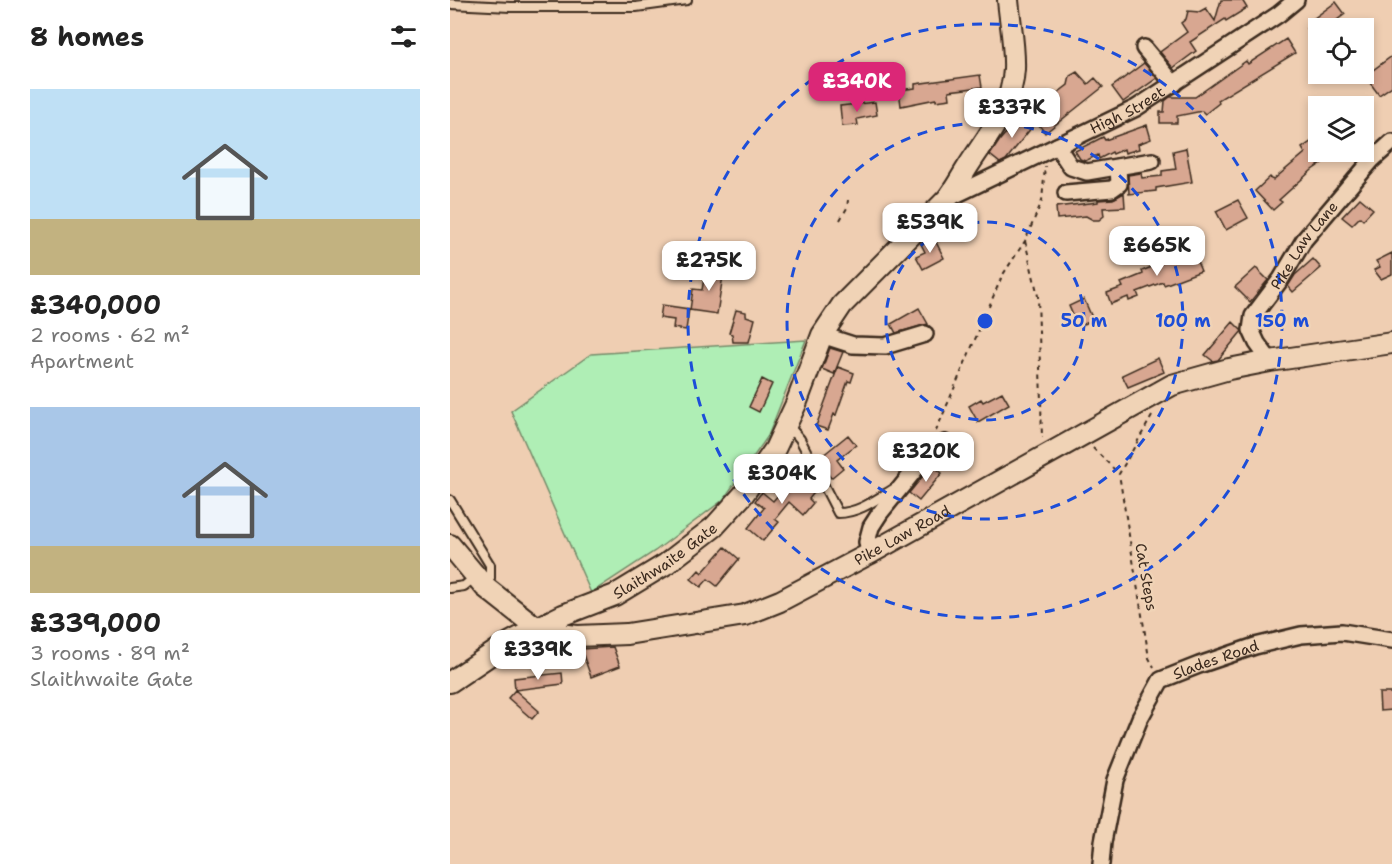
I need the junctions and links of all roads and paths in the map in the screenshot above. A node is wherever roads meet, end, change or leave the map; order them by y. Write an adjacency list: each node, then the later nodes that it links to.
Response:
1 (687, 0): 4 (lane)
2 (1008, 0): 12 (street, Slaithwaite Gate)
3 (1295, 0): 6 (street, High Street)
4 (450, 4)
5 (1144, 48): 6 (street)
6 (1174, 84): 8 (street, High Street)
7 (1392, 142): 19 (street, Pike Law Lane)
8 (1051, 149): 10 (street); 12 (street, High Street); 15 (path)
9 (1152, 161): 10 (street)
10 (1118, 167): 11 (street)
11 (1066, 194)
12 (947, 199): 17 (street, Slaithwaite Gate)
13 (848, 201): 14 (path)
14 (840, 220)
15 (1025, 241): 24 (path); 25 (path)
16 (925, 334): 17 (street)
17 (822, 335): 21 (street, Slaithwaite Gate)
18 (1392, 344): 19 (street, Pike Law Road)
19 (1270, 361): 22 (street, Pike Law Road)
20 (1154, 414): 26 (path)
21 (787, 424): 27 (lane); 33 (street, Slaithwaite Gate)
22 (1080, 435): 24 (street, Pike Law Road); 26 (path)
23 (945, 443): 25 (street)
24 (1043, 456): 30 (street, Pike Law Road)
25 (923, 460): 27 (street)
26 (1119, 474): 35 (path, Cat Steps)
27 (904, 482): 30 (street)
28 (450, 500): 31 (lane)
29 (450, 545): 31 (street)
30 (868, 554): 33 (street, Pike Law Road)
31 (480, 582): 32 (lane); 33 (street)
32 (450, 588)
33 (537, 628): 36 (street, Slaithwaite Gate)
34 (1392, 640): 35 (street, Slades Road)
35 (1161, 680): 37 (street, Slades Road)
36 (450, 682)
37 (1101, 864)

